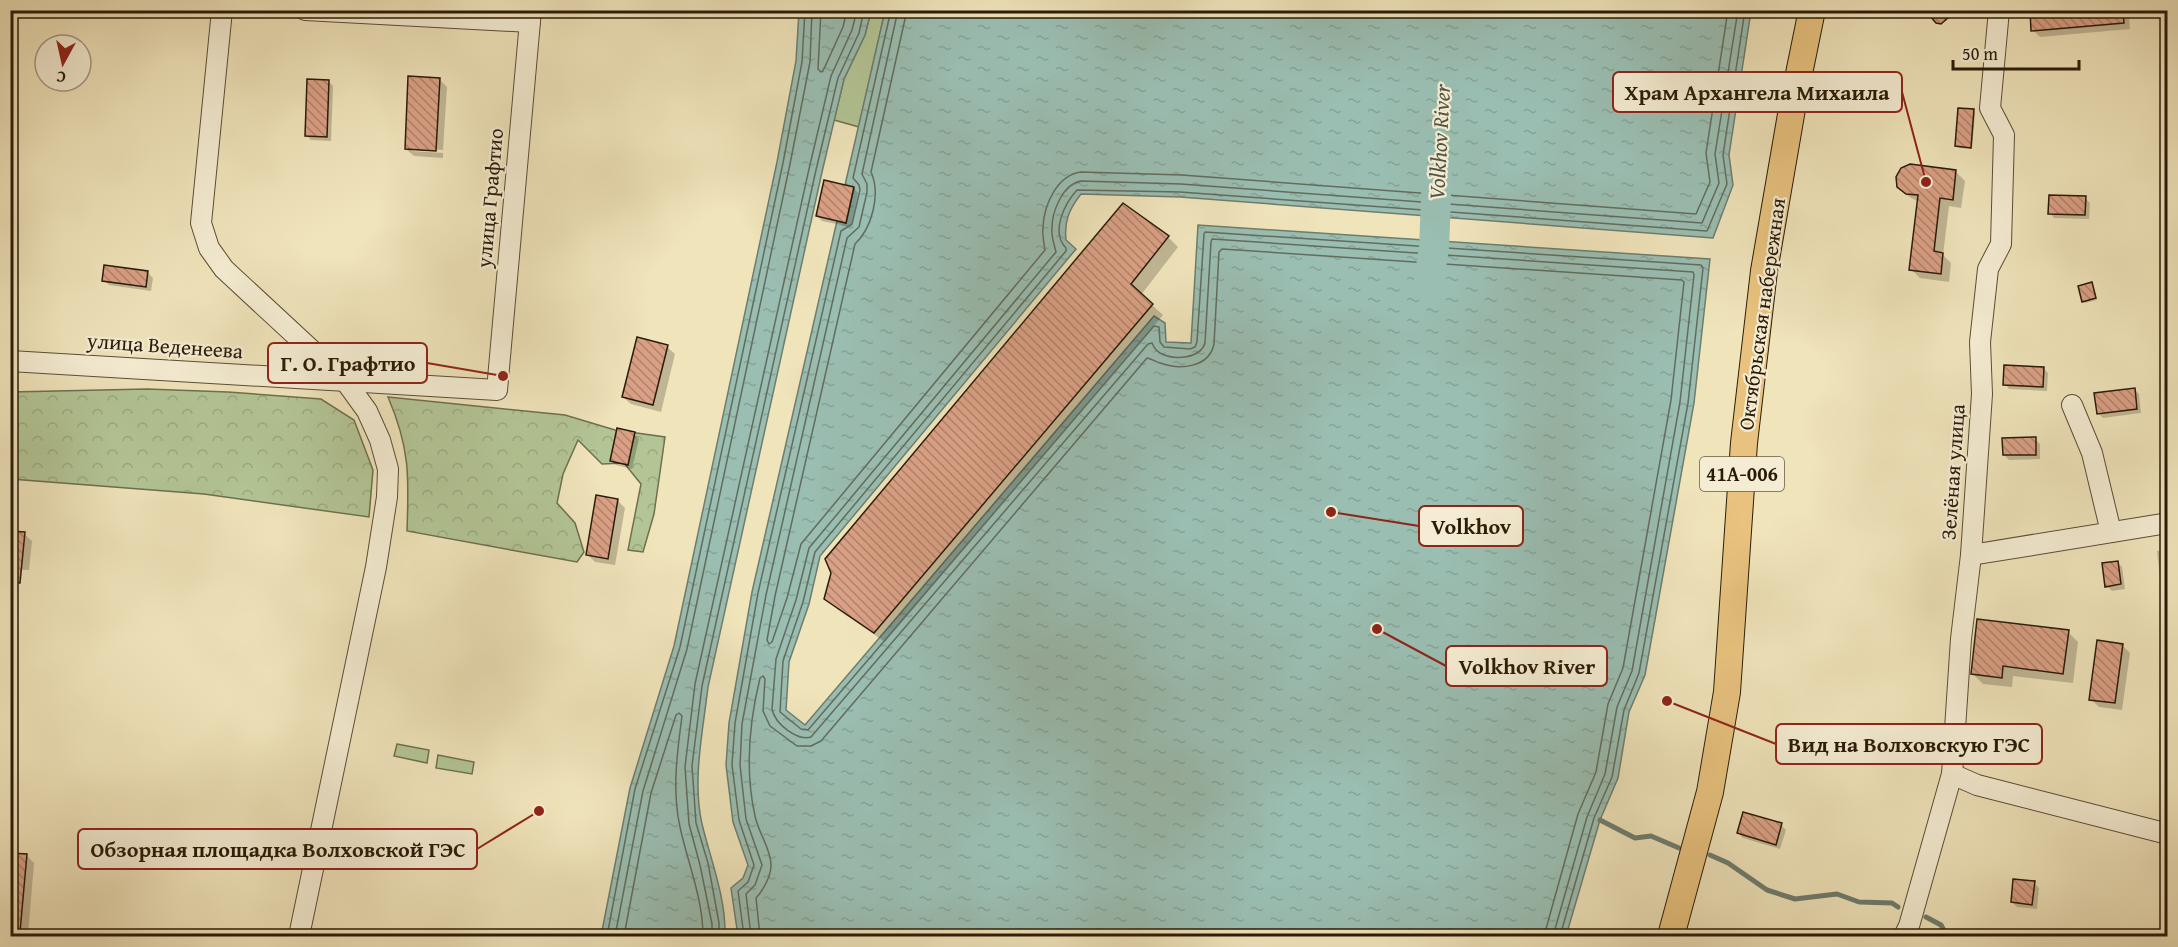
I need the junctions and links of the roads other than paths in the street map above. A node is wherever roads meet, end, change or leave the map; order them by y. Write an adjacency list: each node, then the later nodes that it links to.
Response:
1 (222, 10): 7 (street)
2 (305, 10): 5 (street)
3 (1812, 10): 16 (main road, Октябрьская набережная / 41А-006)
4 (1999, 10): 12 (street, Зелёная улица)
5 (531, 16): 8 (street, улица Графтио)
6 (10, 361): 7 (street, улица Веденеева)
7 (346, 382): 8 (street, улица Веденеева); 15 (street)
8 (497, 390)
9 (2072, 405): 11 (street)
10 (2168, 523): 11 (street)
11 (2111, 532): 12 (street)
12 (1971, 555): 13 (street, Зелёная улица)
13 (1952, 774): 14 (street); 17 (street, Зелёная улица)
14 (2168, 834)
15 (299, 936)
16 (1671, 936)
17 (1904, 936)

